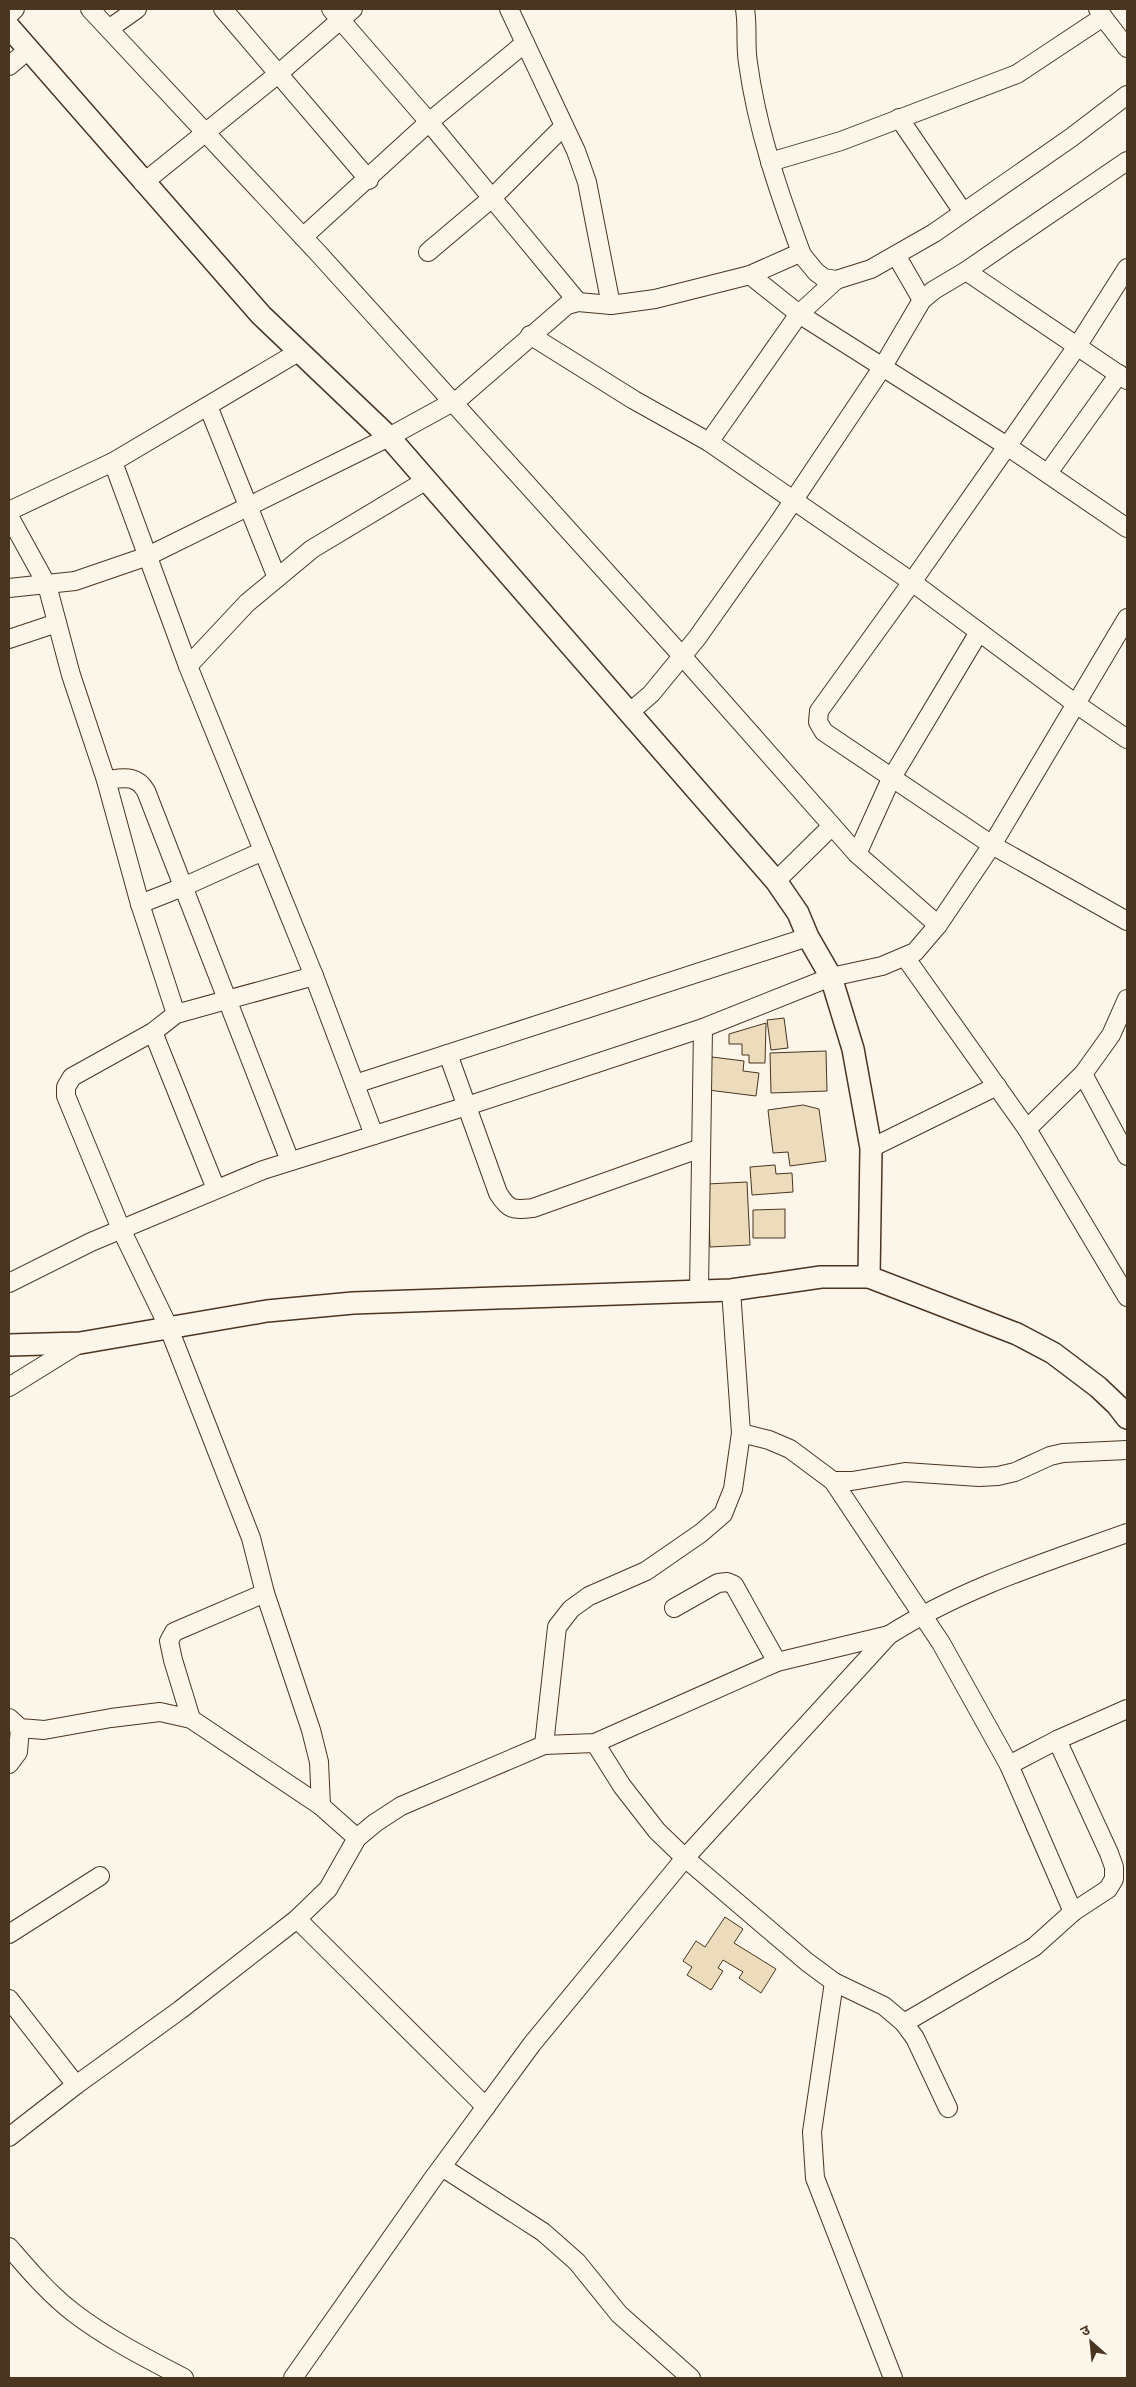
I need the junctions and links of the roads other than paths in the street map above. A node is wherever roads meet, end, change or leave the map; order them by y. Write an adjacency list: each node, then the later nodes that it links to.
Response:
1 (15, 9): 9 (street)
2 (90, 9): 11 (street)
3 (137, 9): 11 (street)
4 (223, 9): 16 (street)
5 (509, 9): 12 (street)
6 (745, 9): 23 (street)
7 (1100, 11): 13 (street); 18 (street)
8 (341, 13): 16 (street); 19 (street)
9 (9, 15)
10 (9, 27): 14 (street)
11 (110, 28): 21 (street)
12 (525, 43): 19 (street); 20 (street)
13 (1127, 48)
14 (28, 50): 15 (street); 25 (street)
15 (9, 66)
16 (278, 74): 21 (street); 24 (street)
17 (1127, 95): 27 (street)
18 (898, 118): 23 (street); 27 (street)
19 (429, 122): 24 (street); 26 (street)
20 (564, 126): 26 (street); 38 (street)
21 (205, 134): 25 (street); 28 (street)
22 (1127, 161): 33 (street)
23 (770, 162): 30 (street)
24 (368, 180): 28 (street)
25 (143, 183): 42 (street)
26 (492, 198): 29 (street); 37 (street)
27 (962, 212): 31 (street)
28 (303, 237): 45 (street)
29 (428, 252)
30 (802, 255): 34 (street); 35 (street)
31 (896, 255): 35 (street); 36 (street)
32 (1127, 268): 41 (street)
33 (966, 272): 36 (street); 41 (street)
34 (750, 275): 38 (street); 39 (street)
35 (836, 280): 39 (street)
36 (922, 300): 43 (street)
37 (578, 302): 38 (street); 40 (street)
38 (611, 305)
39 (799, 314): 43 (street); 48 (street)
40 (530, 335): 45 (street); 48 (street)
41 (1078, 345): 44 (street); 49 (street)
42 (300, 351): 46 (street); 47 (street)
43 (882, 368): 49 (street); 53 (street)
44 (1123, 377): 51 (street)
45 (452, 403): 47 (street); 67 (street)
46 (208, 406): 50 (street); 54 (street)
47 (389, 437): 52 (street); 54 (street)
48 (709, 442): 53 (street)
49 (1007, 446): 51 (street); 60 (street)
50 (113, 462): 55 (street); 58 (street)
51 (1048, 473): 57 (street)
52 (425, 481): 59 (street); 70 (street)
53 (792, 499): 60 (street); 67 (street)
54 (249, 506): 58 (street); 59 (street)
55 (9, 511)
56 (9, 516): 61 (street)
57 (1127, 528)
58 (148, 556): 61 (street); 68 (street)
59 (277, 578): 68 (street)
60 (912, 582): 65 (street); 72 (street)
61 (47, 585): 62 (street); 64 (street)
62 (9, 588)
63 (1127, 618): 69 (street)
64 (57, 623): 66 (street); 73 (street)
65 (979, 632): 69 (street); 72 (street)
66 (9, 639)
67 (683, 657): 70 (street); 74 (street)
68 (188, 666): 76 (street)
69 (1076, 704): 71 (street); 75 (street)
70 (630, 712): 78 (street)
71 (1125, 733)
72 (891, 779): 75 (street); 77 (street)
73 (106, 780): 79 (street); 80 (street)
74 (832, 826): 77 (street); 78 (street)
75 (992, 846): 81 (street); 82 (street)
76 (263, 851): 79 (street); 85 (street)
77 (857, 854): 82 (street)
78 (776, 881): 83 (street)
79 (183, 887): 80 (street); 88 (street)
80 (140, 904): 89 (street)
81 (1127, 921)
82 (938, 925): 84 (street)
83 (808, 937): 86 (street); 92 (street)
84 (905, 957): 86 (street); 95 (street)
85 (314, 976): 88 (street); 94 (street)
86 (831, 977): 90 (street); 100 (street)
87 (1127, 999): 93 (street)
88 (227, 1000): 89 (street); 102 (street)
89 (176, 1014): 91 (street)
90 (703, 1028): 96 (street); 99 (street)
91 (153, 1032): 103 (street); 104 (street)
92 (448, 1054): 94 (street); 96 (street)
93 (1083, 1074): 97 (street); 101 (street)
94 (354, 1084): 98 (street)
95 (997, 1086): 97 (street); 100 (street)
96 (467, 1106): 98 (street); 99 (street)
97 (1027, 1129): 109 (street)
98 (374, 1135): 102 (street)
99 (701, 1148): 107 (street)
100 (871, 1148): 105 (street)
101 (1127, 1156)
102 (290, 1161): 103 (street)
103 (216, 1190): 104 (street)
104 (121, 1229): 106 (street); 110 (street)
105 (869, 1277): 108 (street); 114 (street)
106 (9, 1283)
107 (699, 1290): 108 (street); 110 (street)
108 (731, 1290): 115 (street)
109 (1127, 1297)
110 (168, 1326): 111 (street); 119 (street)
111 (80, 1343): 112 (street); 113 (street)
112 (9, 1345)
113 (9, 1387)
114 (1127, 1418)
115 (741, 1433): 117 (street); 129 (street)
116 (1127, 1450): 117 (street)
117 (833, 1481): 121 (street)
118 (1127, 1534): 121 (street)
119 (265, 1593): 125 (street); 132 (street)
120 (674, 1608): 123 (street)
121 (922, 1614): 122 (street); 131 (street)
122 (889, 1635): 123 (street); 134 (street)
123 (777, 1662): 128 (street)
124 (1127, 1709): 127 (street)
125 (191, 1719): 126 (street); 132 (street)
126 (14, 1723): 130 (street)
127 (1057, 1740): 131 (street); 136 (street)
128 (595, 1744): 129 (street); 134 (street)
129 (544, 1746): 133 (street)
130 (9, 1764)
131 (1009, 1765): 136 (street)
132 (321, 1806): 133 (street)
133 (357, 1838): 137 (street)
134 (685, 1858): 139 (street); 143 (street)
135 (100, 1876): 138 (street)
136 (1074, 1912): 141 (street)
137 (297, 1919): 142 (street); 143 (street)
138 (9, 1934)
139 (834, 1982): 141 (street); 151 (street)
140 (9, 2000): 142 (street)
141 (904, 2023): 144 (street)
142 (76, 2085): 145 (street)
143 (486, 2107): 146 (street)
144 (948, 2108)
145 (9, 2138)
146 (442, 2167): 149 (street); 150 (street)
147 (9, 2246): 148 (street)
148 (184, 2378)
149 (293, 2378)
150 (691, 2378)
151 (893, 2378)

